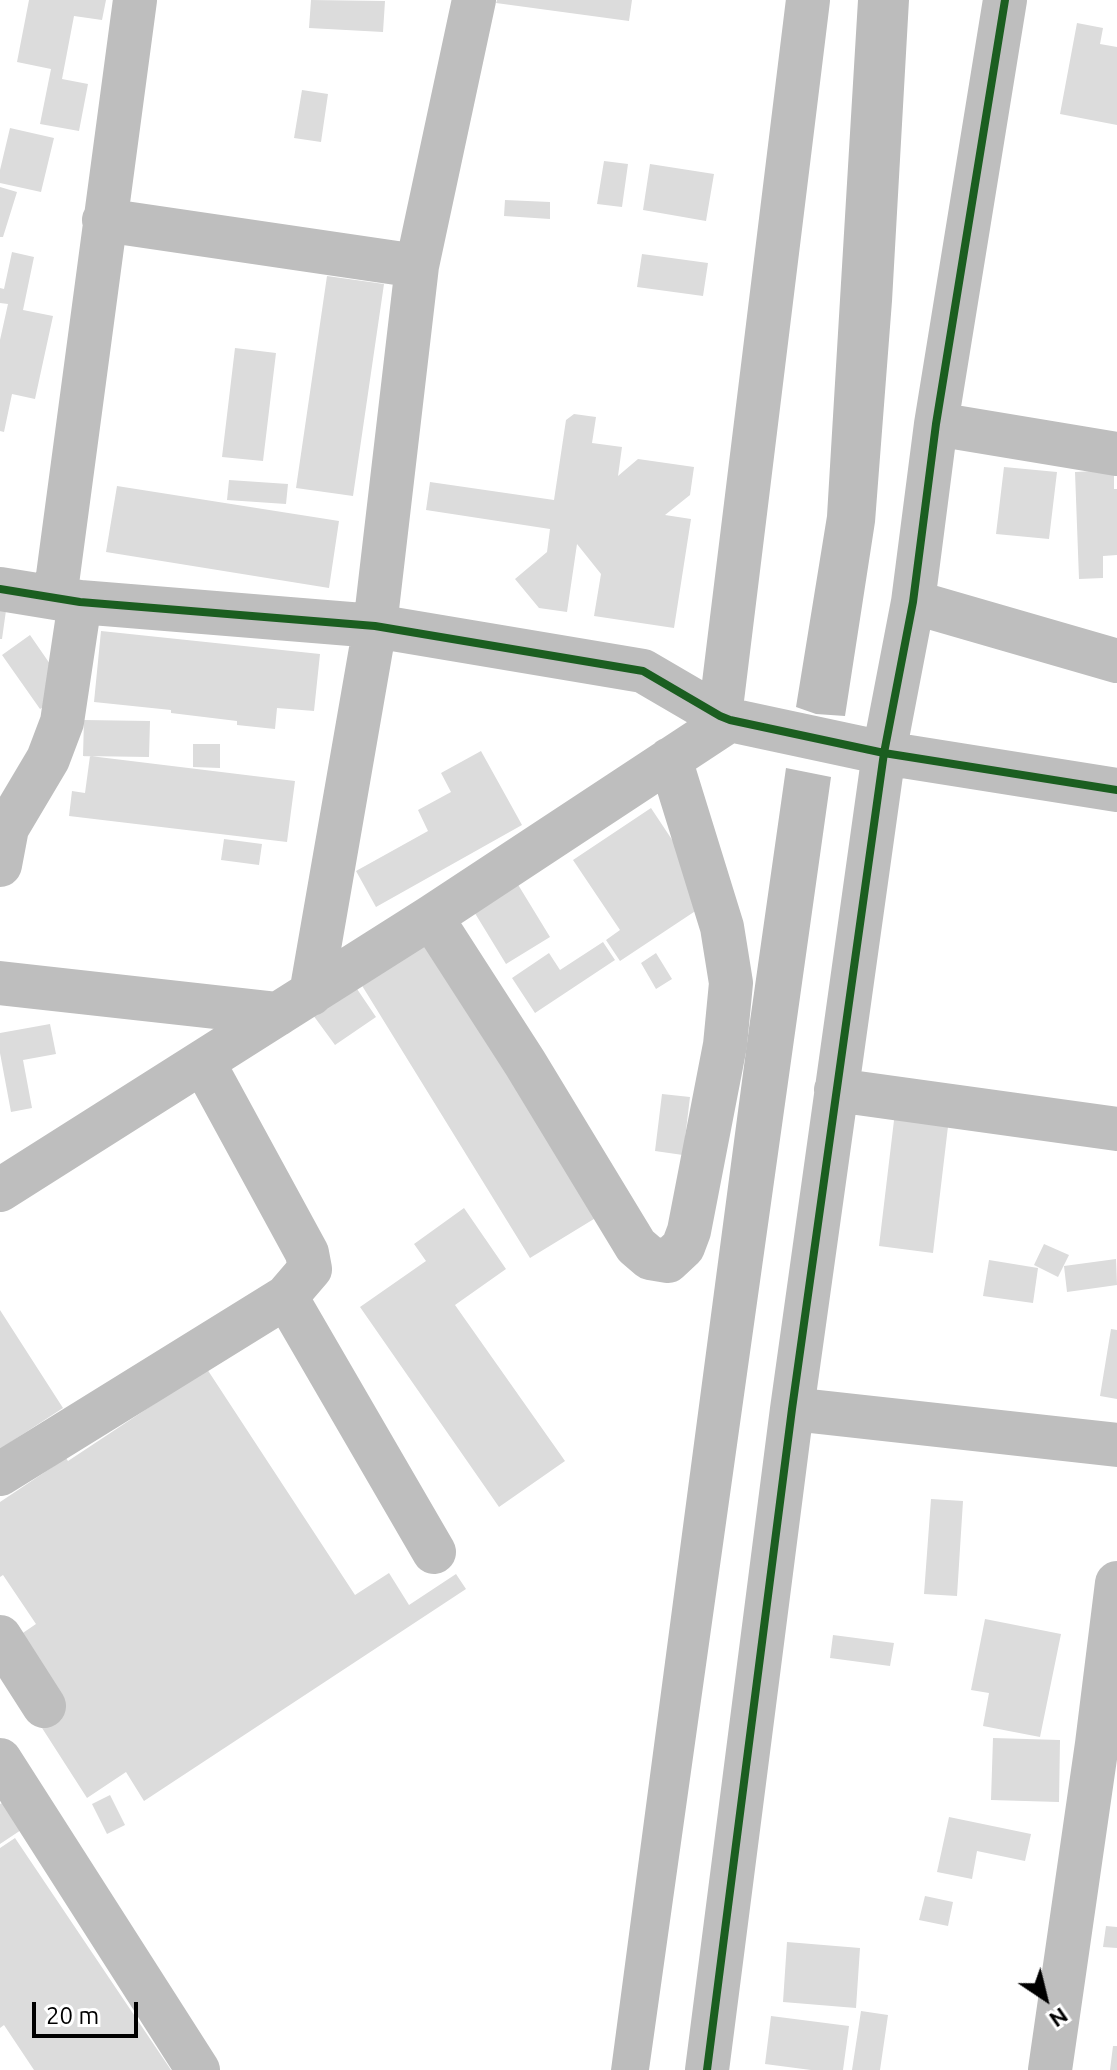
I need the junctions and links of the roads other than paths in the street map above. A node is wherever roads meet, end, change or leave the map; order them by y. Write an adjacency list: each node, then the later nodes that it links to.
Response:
1 (135, 0): 5 (street)
2 (474, 0): 6 (street)
3 (808, 0): 14 (street)
4 (1005, 0): 7 (street)
5 (104, 220): 6 (street); 10 (street)
6 (417, 266): 12 (street)
7 (936, 424): 8 (street); 11 (street)
8 (1117, 454)
9 (0, 589): 10 (street)
10 (67, 600): 12 (street); 18 (street)
11 (913, 602): 13 (street); 15 (street)
12 (375, 626): 14 (street); 21 (street)
13 (1117, 661)
14 (725, 718): 15 (street); 16 (street)
15 (884, 753): 17 (street); 23 (street)
16 (670, 759): 19 (street); 19 (street)
17 (1117, 790)
18 (0, 865)
19 (431, 917): 21 (street)
20 (0, 983): 21 (street)
21 (294, 1004): 22 (street)
22 (203, 1062): 25 (street); 26 (street)
23 (836, 1090): 24 (street); 27 (street)
24 (1117, 1129)
25 (0, 1190)
26 (286, 1297): 29 (street); 30 (street)
27 (792, 1409): 28 (street); 37 (street)
28 (1117, 1445)
29 (0, 1474)
30 (434, 1552)
31 (1117, 1583): 34 (street)
32 (0, 1637): 33 (street)
33 (44, 1706)
34 (1107, 1746): 38 (street)
35 (0, 1760): 36 (street)
36 (198, 2070)
37 (707, 2070)
38 (1050, 2070)

